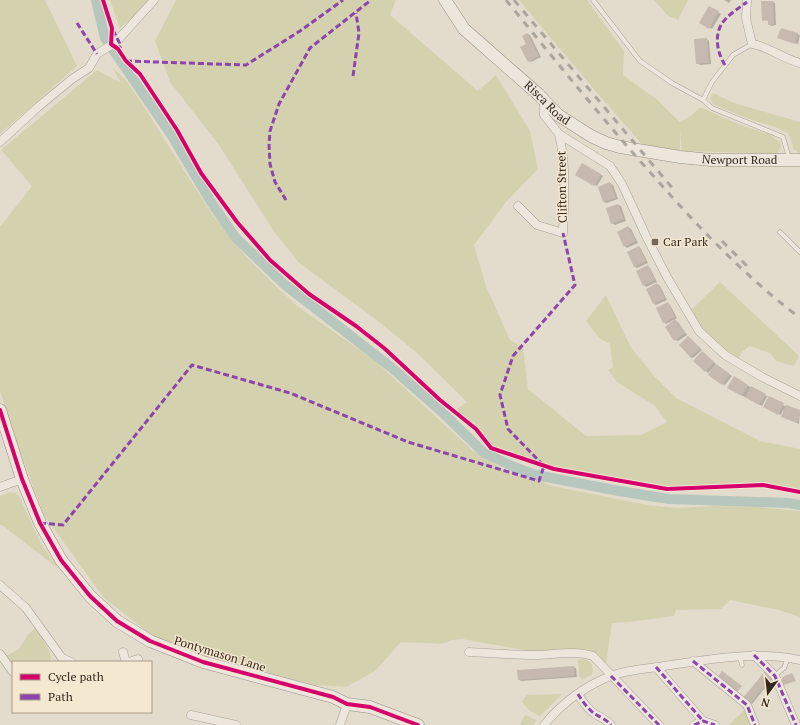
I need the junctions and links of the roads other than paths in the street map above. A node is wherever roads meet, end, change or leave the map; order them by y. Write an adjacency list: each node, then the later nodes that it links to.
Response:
1 (154, 0): 10 (street)
2 (444, 0): 8 (street, Risca Road)
3 (593, 0): 7 (lane)
4 (748, 0): 5 (street)
5 (752, 44): 6 (street); 7 (lane)
6 (800, 63)
7 (703, 100): 12 (lane)
8 (544, 102): 9 (street); 11 (street, Risca Road)
9 (559, 134): 13 (street, Clifton Street); 16 (street)
10 (0, 142)
11 (680, 157): 12 (street, Newport Road)
12 (795, 160)
13 (518, 206)
14 (780, 232): 15 (lane)
15 (800, 252)
16 (800, 396)
17 (0, 410): 18 (street, Pontymason Lane)
18 (22, 479): 19 (street); 37 (street, Pontymason Lane)
19 (0, 487)
20 (0, 585): 27 (street)
21 (123, 652): 29 (street)
22 (469, 652): 35 (street)
23 (0, 654): 33 (street)
24 (754, 655): 25 (street); 31 (street); 48 (street)
25 (788, 658): 28 (street); 34 (lane)
26 (138, 659): 30 (street)
27 (60, 660)
28 (800, 660)
29 (126, 661)
30 (132, 661)
31 (693, 662): 32 (street); 47 (street)
32 (656, 667): 35 (street); 39 (street)
33 (12, 671)
34 (779, 672)
35 (612, 676): 36 (street); 45 (street)
36 (578, 694): 43 (street); 44 (street)
37 (347, 704): 41 (street); 42 (street, Pontymason Lane)
38 (191, 715): 40 (street)
39 (699, 723): 46 (street)
40 (236, 725)
41 (340, 725)
42 (418, 725)
43 (544, 725)
44 (611, 725)
45 (659, 725)
46 (714, 725)
47 (755, 725)
48 (796, 725)

